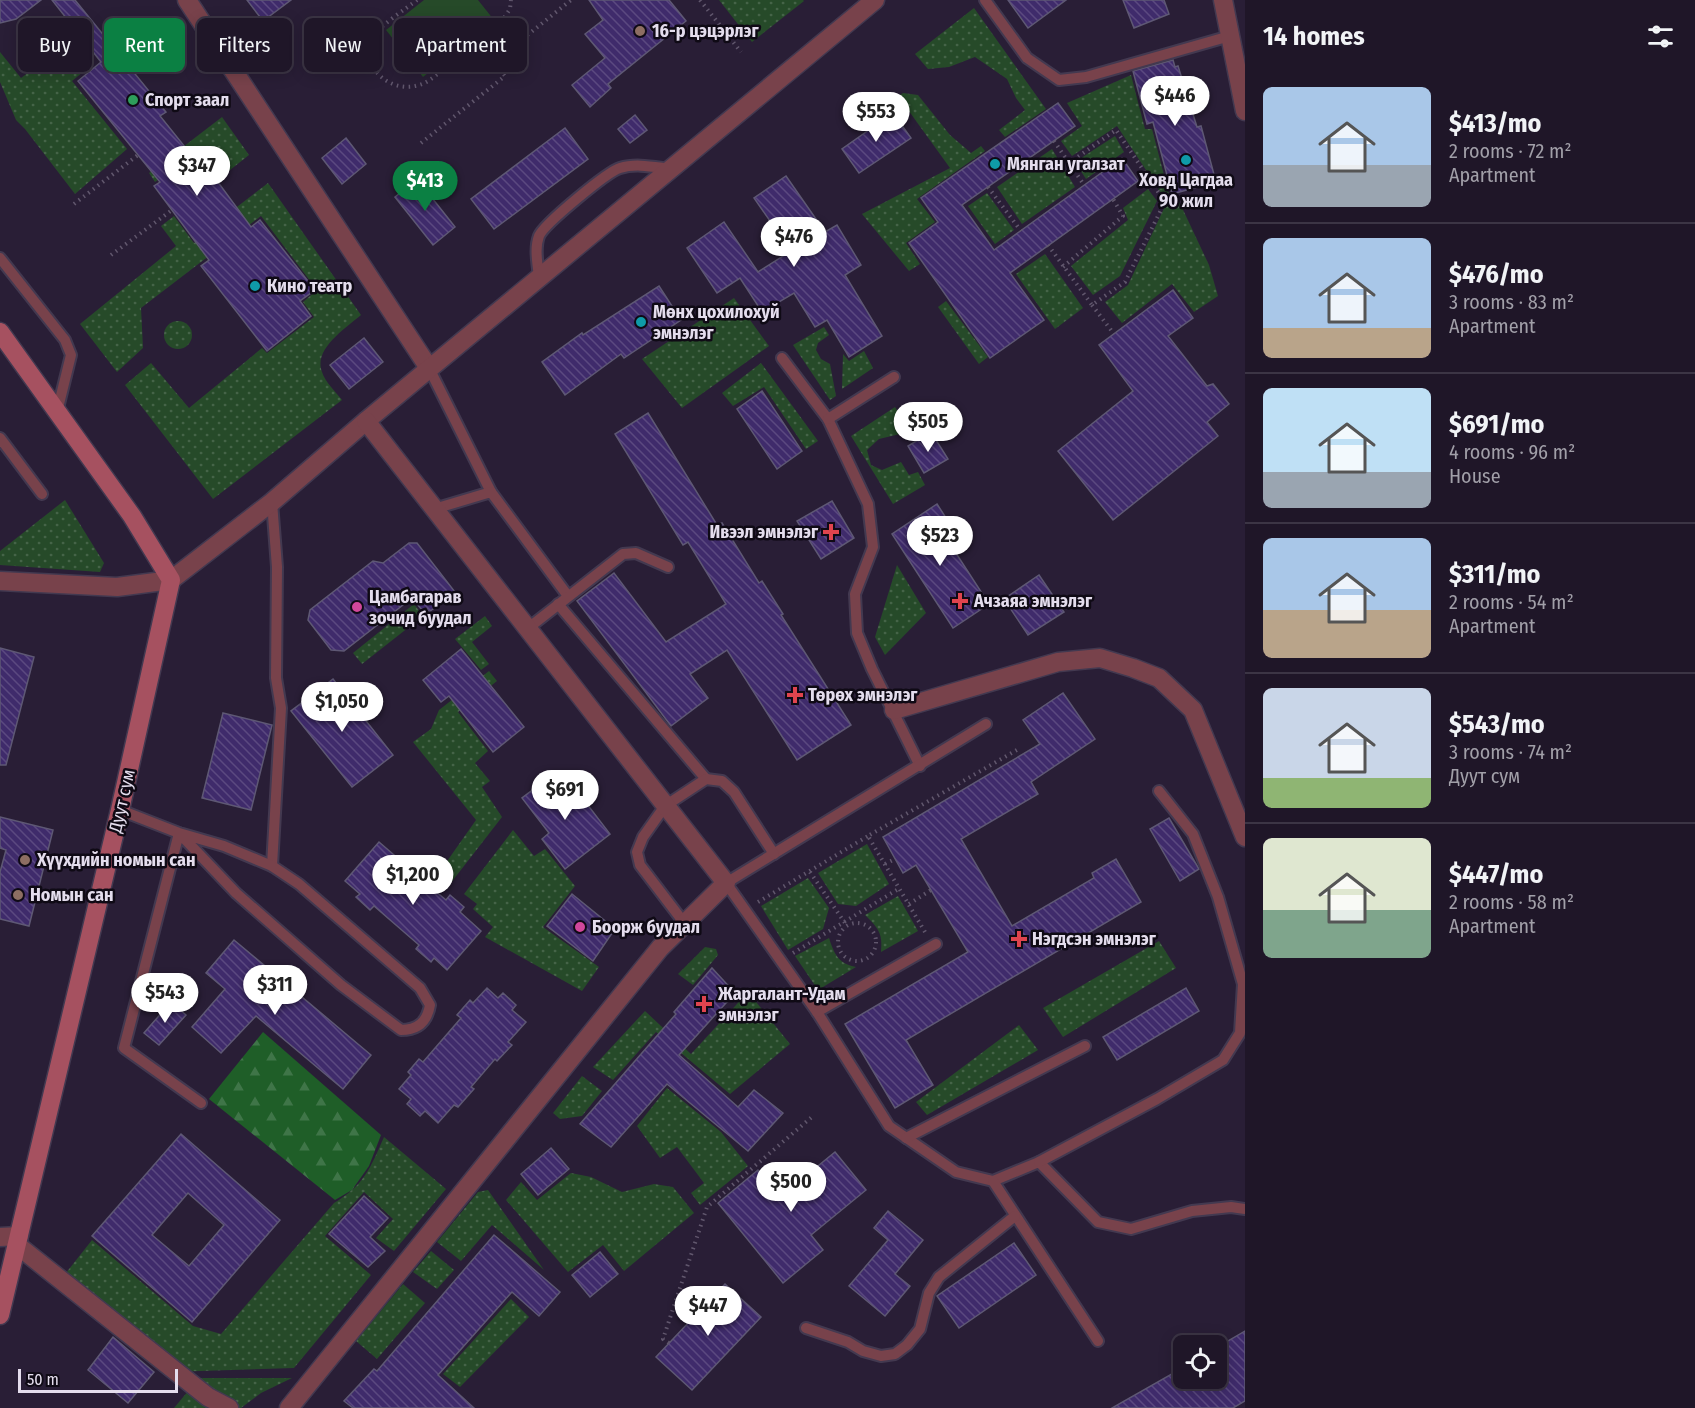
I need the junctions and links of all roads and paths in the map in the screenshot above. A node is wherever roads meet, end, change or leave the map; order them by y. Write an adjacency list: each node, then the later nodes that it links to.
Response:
1 (187, 0): 38 (street)
2 (417, 0): 9 (path)
3 (511, 0): 10 (path)
4 (572, 0): 12 (path)
5 (700, 0): 14 (path)
6 (875, 0): 22 (street)
7 (985, 0): 13 (lane)
8 (1223, 0): 13 (street)
9 (395, 18)
10 (504, 18)
11 (394, 19): 15 (path)
12 (527, 36)
13 (1230, 36): 17 (street)
14 (741, 52)
15 (439, 72)
16 (502, 72): 19 (path)
17 (1245, 111)
18 (1054, 141): 21 (path)
19 (421, 143)
20 (138, 155): 26 (path)
21 (1069, 163): 23 (path); 34 (path)
22 (671, 169): 33 (street); 33 (lane)
23 (1084, 185)
24 (988, 187): 28 (path)
25 (1113, 200): 32 (path)
26 (74, 204)
27 (172, 210): 30 (path)
28 (1021, 231)
29 (1048, 245): 32 (path)
30 (111, 255)
31 (0, 258): 40 (lane)
32 (1064, 267): 34 (path)
33 (539, 278): 38 (street)
34 (1092, 305): 36 (path)
35 (0, 332): 40 (main road)
36 (1114, 334)
37 (782, 358): 41 (lane)
38 (429, 368): 42 (street); 44 (lane)
39 (894, 377): 41 (lane)
40 (57, 412): 49 (main road)
41 (828, 419): 54 (lane)
42 (366, 422): 46 (street); 47 (street)
43 (0, 438): 45 (lane)
44 (491, 492): 47 (lane); 51 (lane)
45 (42, 494)
46 (272, 502): 49 (street); 68 (lane)
47 (434, 509): 53 (street)
48 (668, 567): 51 (lane)
49 (171, 580): 50 (street); 61 (main road, Дуут сум)
50 (0, 581)
51 (568, 596): 52 (lane)
52 (558, 604): 53 (lane); 58 (lane)
53 (527, 629): 60 (street)
54 (894, 710): 57 (lane); 64 (street)
55 (986, 724): 57 (lane)
56 (1017, 750): 63 (path)
57 (920, 766): 65 (lane)
58 (706, 779): 60 (lane); 65 (lane)
59 (1159, 791): 87 (lane)
60 (665, 806): 70 (street); 75 (lane)
61 (120, 810): 62 (lane); 92 (main road, Дуут сум)
62 (179, 833): 68 (lane); 68 (lane); 84 (lane)
63 (868, 836): 67 (path); 69 (path)
64 (1245, 837)
65 (774, 854): 70 (lane)
66 (895, 859): 67 (path)
67 (885, 864): 71 (path)
68 (272, 866)
69 (810, 872): 74 (path); 76 (path)
70 (726, 883): 75 (street); 82 (lane)
71 (900, 888): 73 (path); 76 (path)
72 (931, 890): 73 (path)
73 (909, 904): 77 (path)
74 (752, 906)
75 (685, 924): 98 (street)
76 (846, 924): 79 (path); 80 (path); 80 (path)
77 (917, 937)
78 (936, 944): 82 (lane)
79 (787, 957)
80 (867, 958): 81 (path)
81 (871, 964)
82 (817, 1012): 86 (lane)
83 (1085, 1046): 86 (lane)
84 (201, 1102)
85 (813, 1116): 96 (path)
86 (906, 1138): 88 (lane)
87 (1039, 1162): 88 (lane); 89 (lane)
88 (993, 1180): 90 (lane)
89 (1245, 1209)
90 (1016, 1216): 94 (lane); 95 (lane)
91 (0, 1237): 92 (street)
92 (18, 1241): 93 (main road, Дуут сум); 97 (street)
93 (0, 1315)
94 (806, 1328)
95 (1098, 1341)
96 (669, 1343)
97 (229, 1408)
98 (289, 1408)

